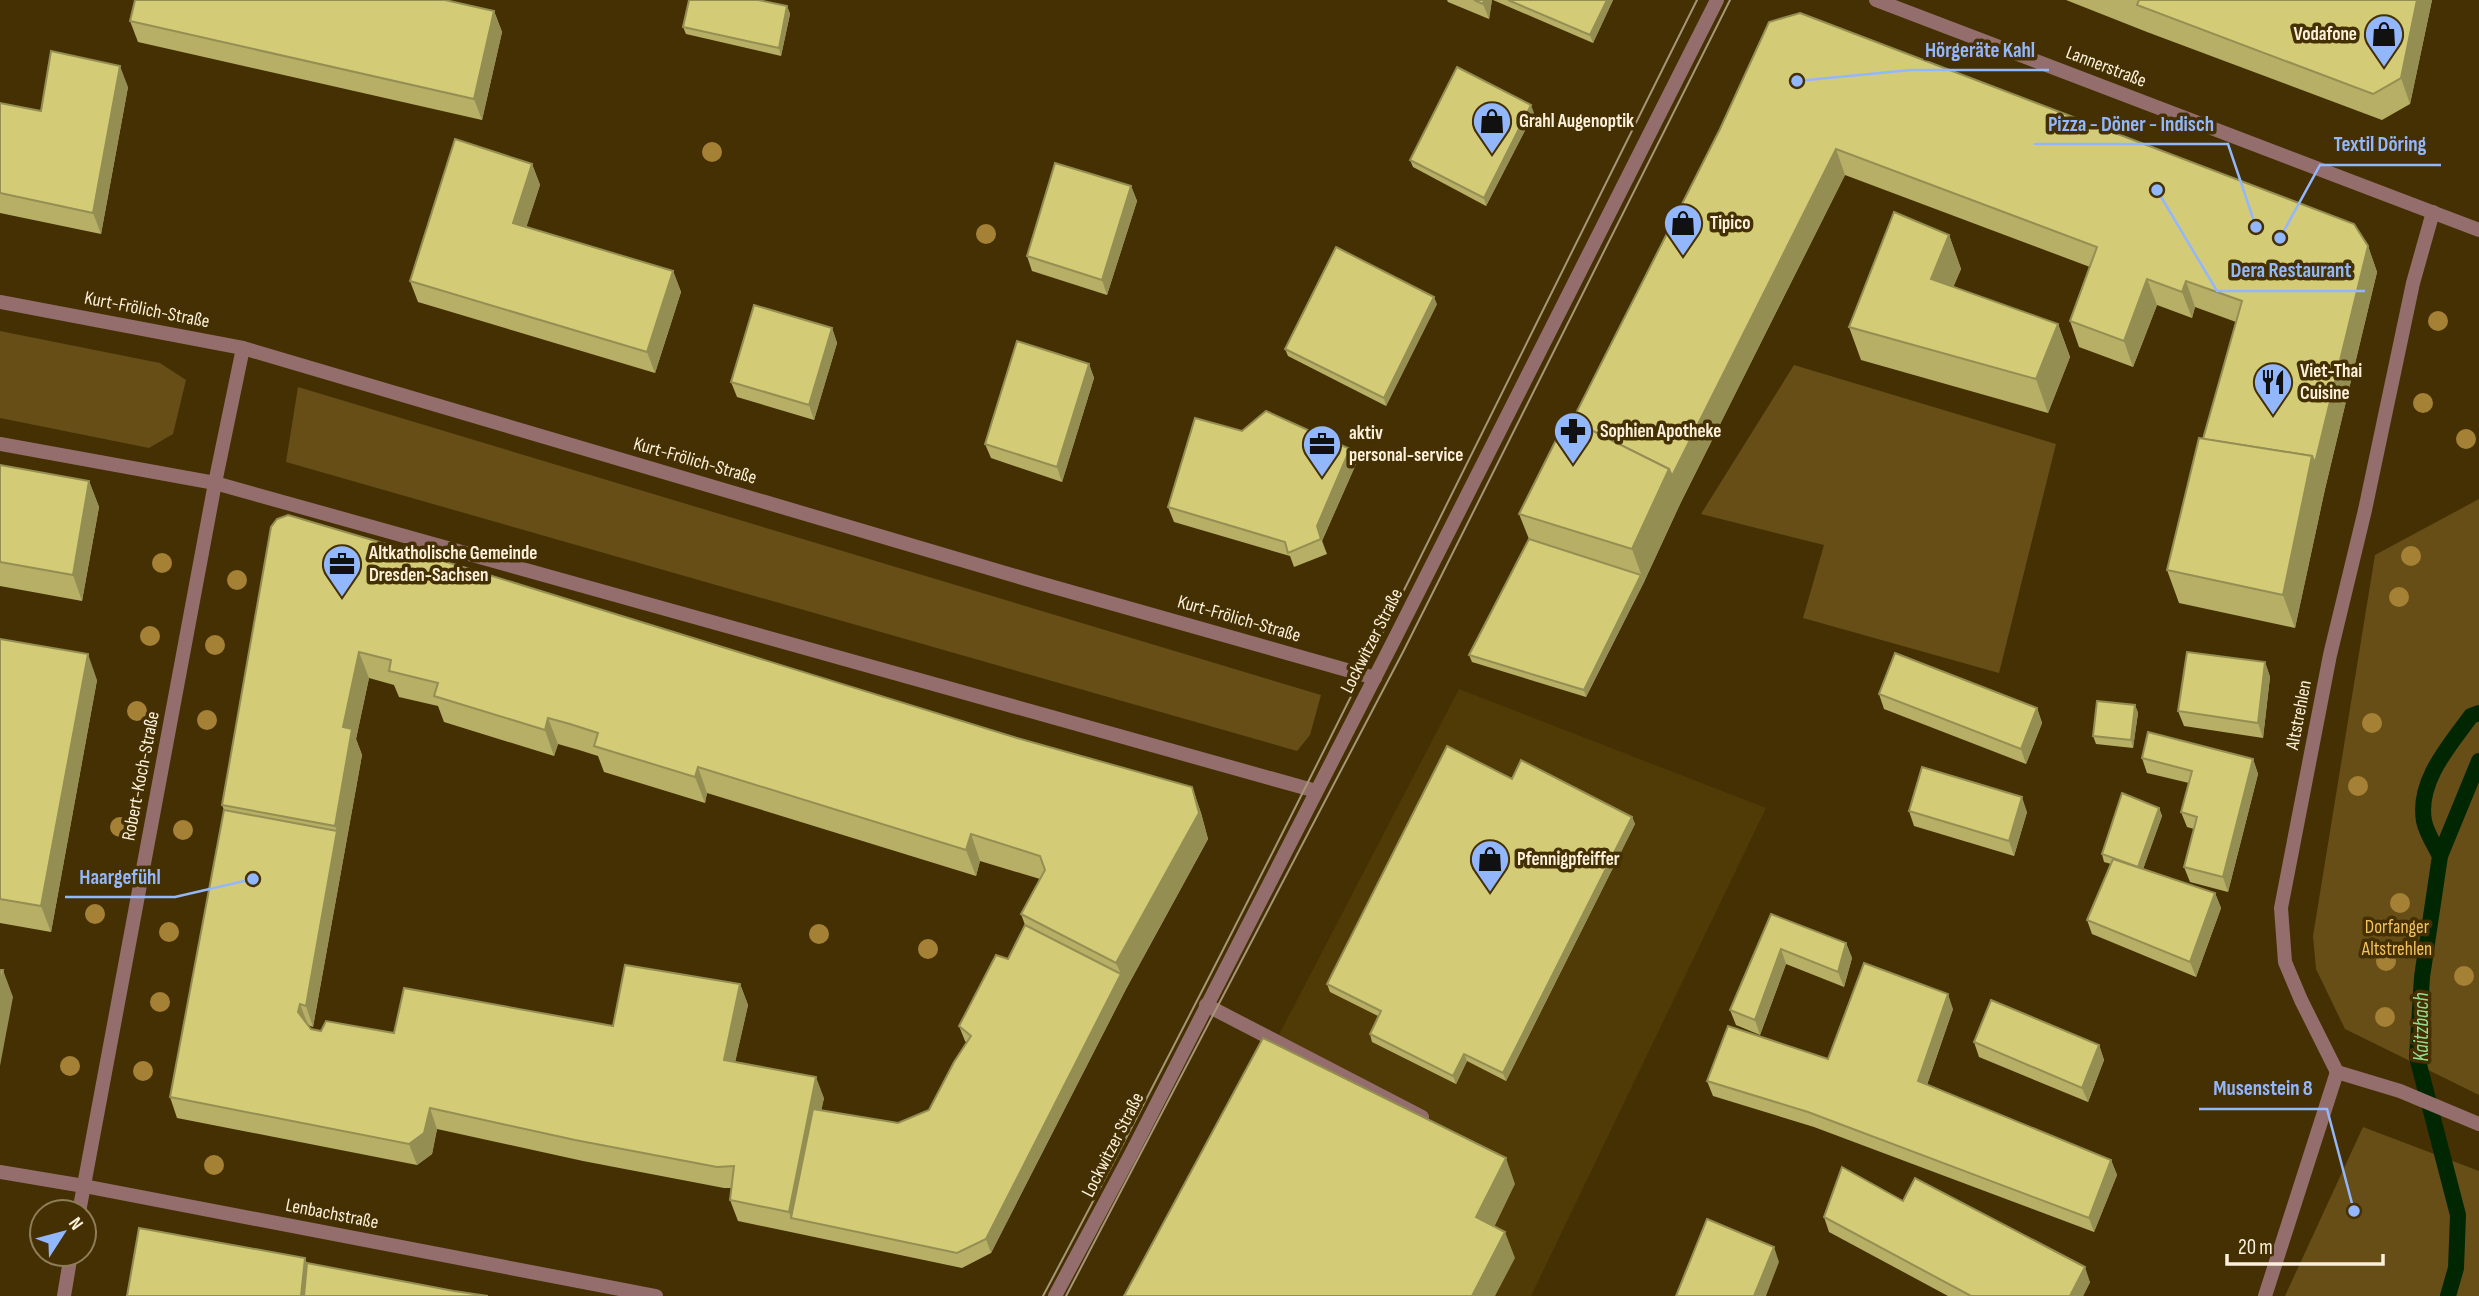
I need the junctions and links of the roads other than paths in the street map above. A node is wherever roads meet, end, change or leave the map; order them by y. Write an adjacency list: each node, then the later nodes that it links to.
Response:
1 (1717, 0): 9 (street, Lockwitzer Straße)
2 (1876, 0): 3 (street, Lannerstraße)
3 (2433, 212): 4 (street, Lannerstraße); 12 (street, Altstrehlen)
4 (2479, 230)
5 (0, 302): 6 (street, Kurt-Frölich-Straße)
6 (243, 348): 8 (street, Robert-Koch-Straße); 9 (street, Kurt-Frölich-Straße)
7 (0, 444): 8 (street)
8 (215, 483): 10 (street); 16 (street, Robert-Koch-Straße)
9 (1375, 677): 10 (street, Lockwitzer Straße)
10 (1315, 791): 11 (street, Lockwitzer Straße)
11 (1206, 1005): 13 (street); 21 (street, Lockwitzer Straße)
12 (2337, 1072): 14 (street); 22 (street)
13 (1431, 1122)
14 (2479, 1124)
15 (0, 1172): 16 (street, Lenbachstraße)
16 (84, 1186): 17 (street, Robert-Koch-Straße); 20 (street, Lenbachstraße)
17 (82, 1198)
18 (69, 1268): 19 (street)
19 (64, 1296)
20 (656, 1296)
21 (1055, 1296)
22 (2265, 1296)

